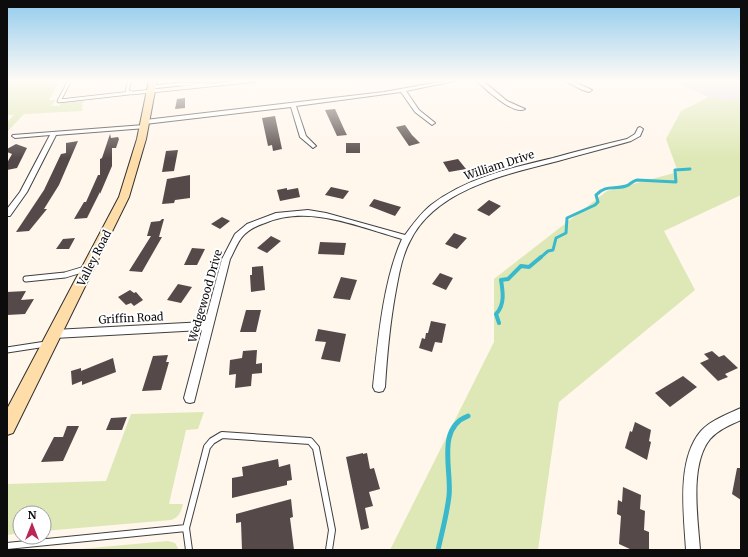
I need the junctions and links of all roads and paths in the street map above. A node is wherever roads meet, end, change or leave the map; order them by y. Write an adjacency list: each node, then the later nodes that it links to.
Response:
1 (148, 106): 8 (main road, Valley Road)
2 (278, 106): 8 (street)
3 (294, 106): 12 (street)
4 (413, 106): 7 (street)
5 (515, 106): 6 (street)
6 (522, 109)
7 (432, 123)
8 (145, 124): 10 (street); 15 (main road, Valley Road)
9 (640, 129): 14 (street, William Drive)
10 (54, 133): 11 (street); 13 (street)
11 (15, 136)
12 (313, 146)
13 (7, 214)
14 (407, 238): 17 (street, Wedgewood Drive); 20 (street, William Drive)
15 (89, 268): 16 (lane); 18 (main road, Valley Road)
16 (26, 279)
17 (209, 326): 18 (street, Griffin Road); 21 (street, Wedgewood Drive)
18 (52, 339): 19 (lane); 23 (main road, Valley Road)
19 (7, 350)
20 (379, 387)
21 (190, 398)
22 (741, 414): 28 (street)
23 (7, 427)
24 (186, 528): 25 (lane); 26 (lane); 27 (lane)
25 (7, 546)
26 (189, 550)
27 (329, 550)
28 (693, 550)

